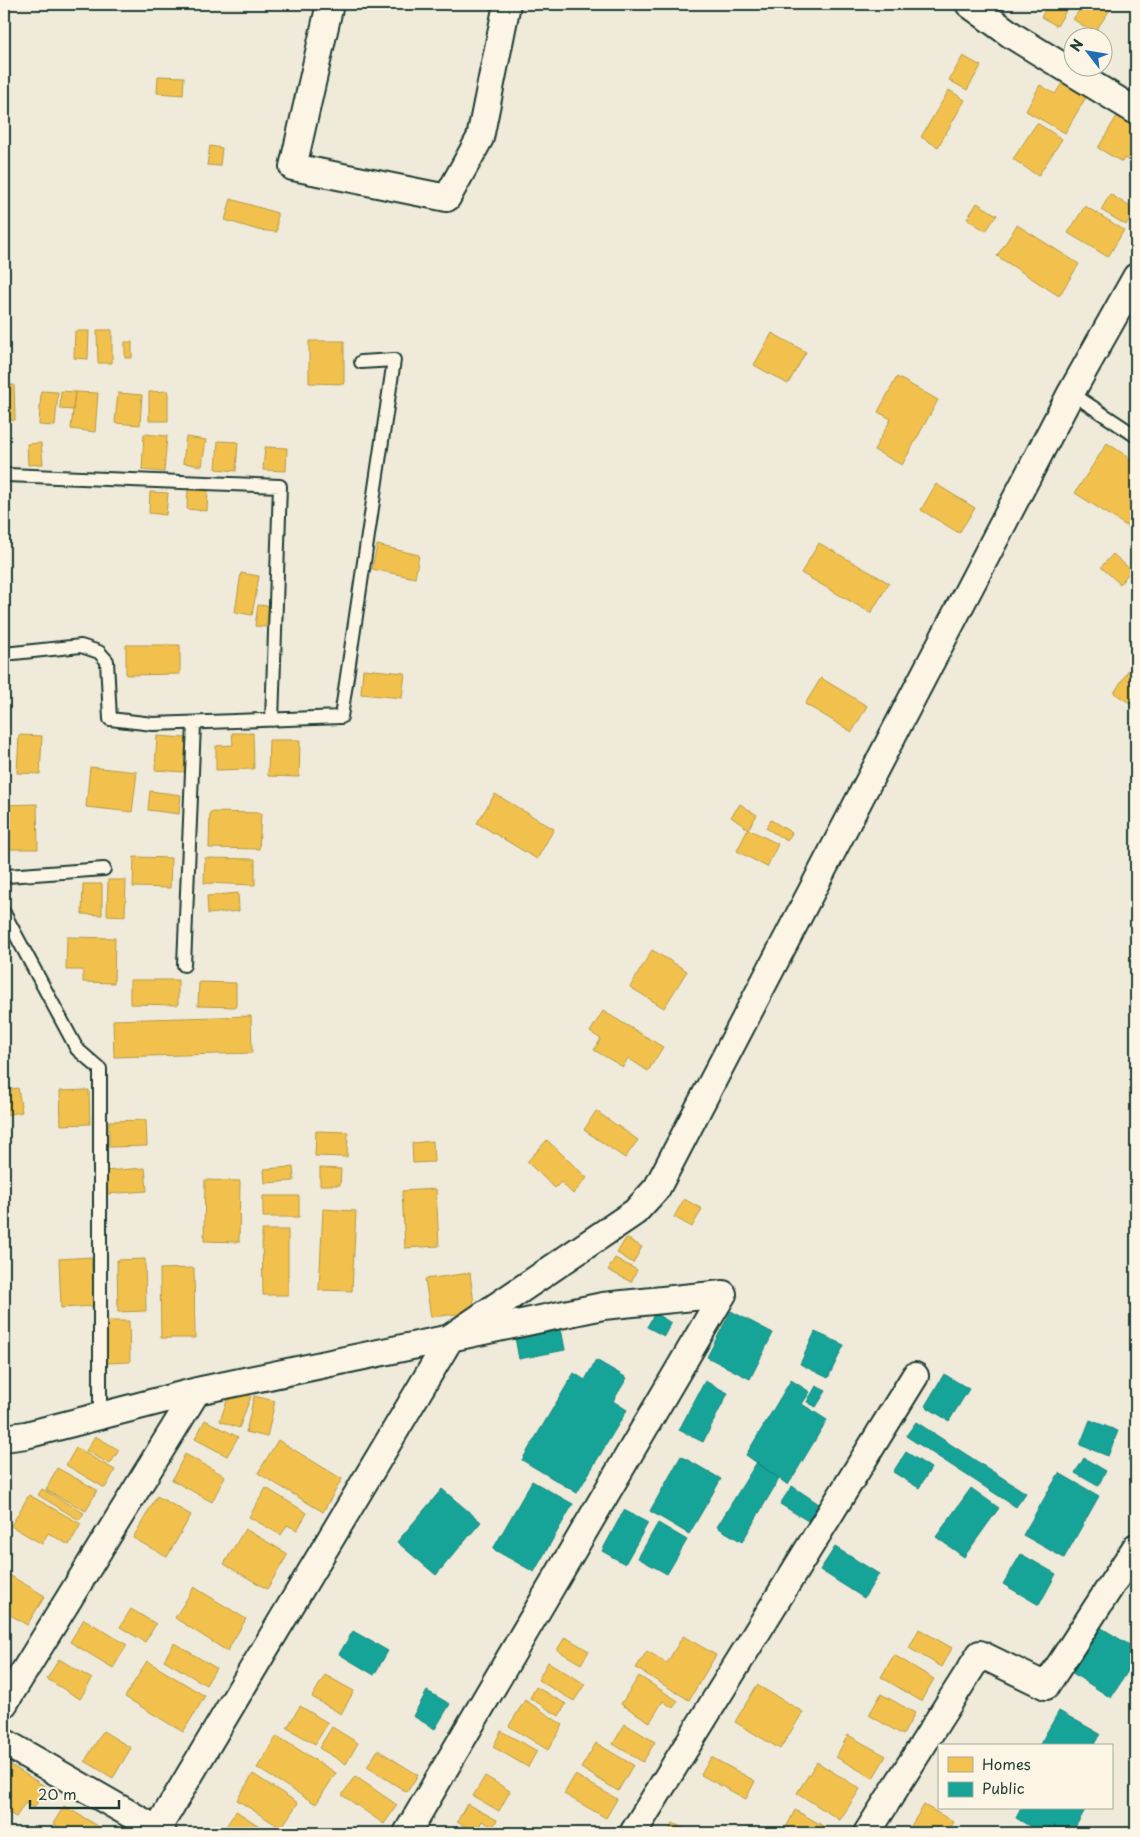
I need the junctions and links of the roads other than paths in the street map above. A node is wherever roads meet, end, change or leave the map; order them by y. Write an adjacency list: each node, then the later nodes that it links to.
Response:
1 (330, 4): 2 (street)
2 (507, 4)
3 (969, 4): 4 (street)
4 (1136, 111)
5 (1136, 277): 7 (street)
6 (361, 362): 11 (lane)
7 (1071, 393): 8 (lane); 17 (street)
8 (1136, 436)
9 (7, 475): 11 (lane)
10 (4, 654): 12 (lane)
11 (272, 720): 12 (lane)
12 (194, 724): 16 (lane)
13 (104, 869): 14 (lane)
14 (4, 875)
15 (4, 913): 20 (lane)
16 (184, 965)
17 (451, 1337): 19 (street); 25 (street); 26 (street)
18 (915, 1376): 27 (street)
19 (197, 1391): 20 (street); 23 (street)
20 (100, 1417): 21 (street)
21 (4, 1438)
22 (1136, 1547): 28 (street)
23 (4, 1704)
24 (4, 1742): 25 (street)
25 (158, 1832)
26 (408, 1833)
27 (633, 1833)
28 (867, 1833)

